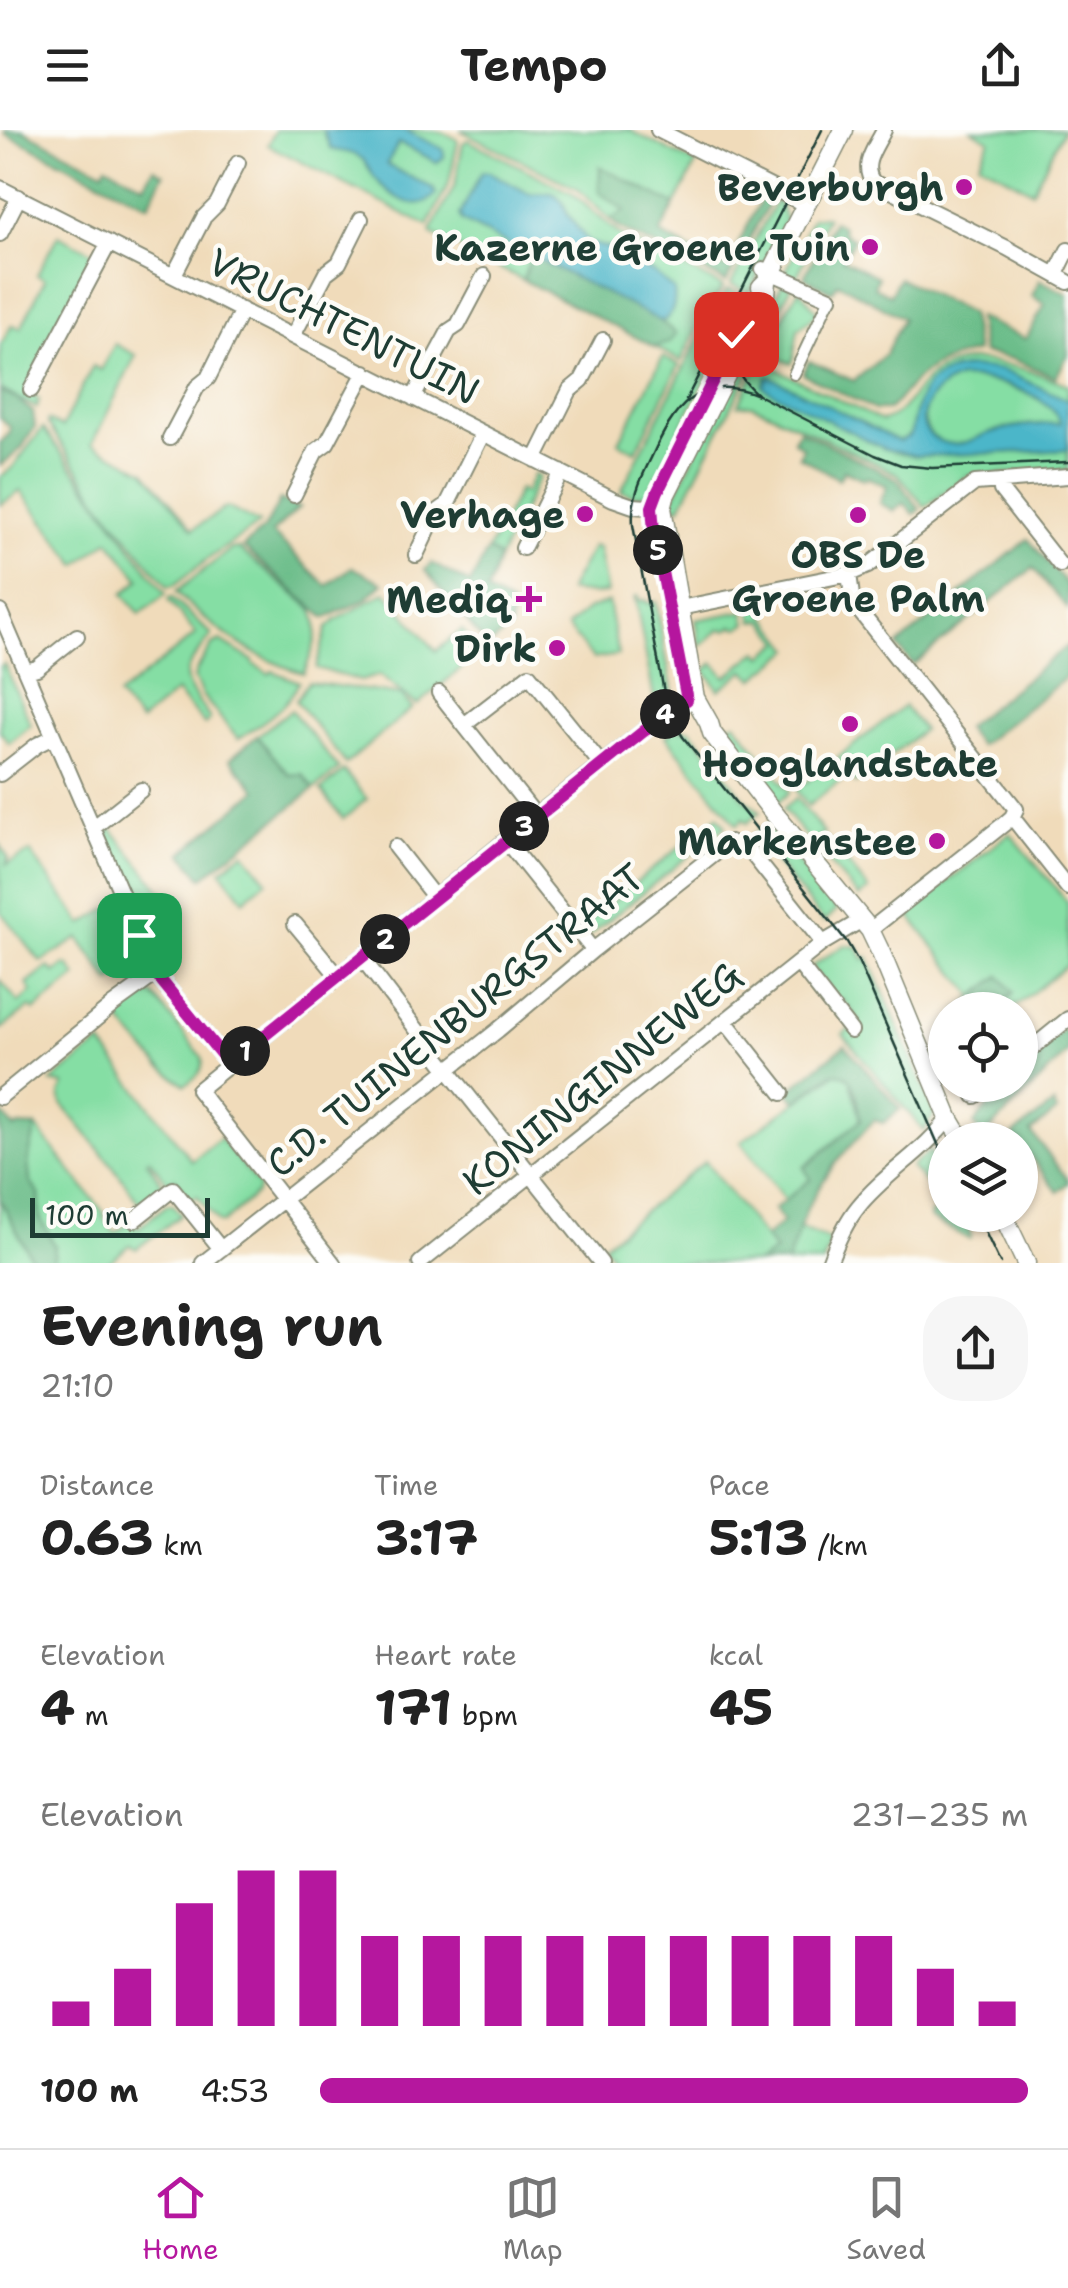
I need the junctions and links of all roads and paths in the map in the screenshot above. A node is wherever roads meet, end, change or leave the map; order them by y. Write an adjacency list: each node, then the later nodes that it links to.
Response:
1 (658, 130): 7 (street)
2 (844, 130): 7 (street)
3 (884, 130): 15 (street)
4 (238, 163): 13 (street)
5 (0, 188): 6 (street, VRUCHTENTUIN)
6 (19, 198): 9 (street); 10 (street, VRUCHTENTUIN)
7 (806, 205): 12 (street)
8 (361, 219): 18 (street)
9 (0, 234)
10 (109, 243): 13 (street, VRUCHTENTUIN); 22 (street)
11 (1068, 250): 15 (street)
12 (767, 274): 16 (street); 31 (street)
13 (174, 276): 17 (street, VRUCHTENTUIN)
14 (484, 276): 23 (street)
15 (1062, 278)
16 (830, 298): 21 (street)
17 (242, 310): 18 (street, VRUCHTENTUIN); 25 (street)
18 (293, 336): 20 (street, VRUCHTENTUIN)
19 (603, 340): 26 (street)
20 (365, 372): 23 (street, VRUCHTENTUIN); 30 (street)
21 (794, 374)
22 (31, 390)
23 (413, 398): 24 (street, VRUCHTENTUIN)
24 (483, 433): 26 (street, VRUCHTENTUIN); 33 (street)
25 (170, 438)
26 (535, 460): 27 (street, VRUCHTENTUIN)
27 (561, 472): 31 (street, VRUCHTENTUIN); 32 (street)
28 (1068, 476): 29 (street)
29 (1001, 481): 34 (street); 35 (street)
30 (294, 495)
31 (657, 508): 36 (street)
32 (523, 548)
33 (416, 555)
34 (1060, 565)
35 (849, 574): 36 (street); 47 (street)
36 (675, 610): 41 (street)
37 (0, 612): 39 (street)
38 (77, 636): 39 (street)
39 (26, 671): 43 (street)
40 (439, 693): 42 (street)
41 (691, 699): 44 (street); 57 (street)
42 (464, 725): 44 (street); 48 (street)
43 (53, 737): 45 (street); 49 (street)
44 (602, 764): 48 (street)
45 (0, 774)
46 (141, 790): 49 (street)
47 (1014, 813): 54 (street); 57 (street, KONINGINNEWEG)
48 (536, 816): 50 (street)
49 (93, 828): 62 (street)
50 (506, 842): 55 (street); 59 (street)
51 (730, 842): 59 (street, C.D. TUINENBURGSTRAAT)
52 (395, 848): 55 (street)
53 (749, 850): 58 (street)
54 (1068, 888)
55 (435, 898): 60 (street)
56 (296, 924): 63 (street)
57 (866, 925): 58 (street, KONINGINNEWEG); 72 (street)
58 (824, 944): 61 (street, KONINGINNEWEG)
59 (594, 950): 69 (street, C.D. TUINENBURGSTRAAT)
60 (362, 958): 63 (street); 69 (street)
61 (798, 964): 65 (street, KONINGINNEWEG); 66 (street)
62 (156, 974): 68 (street); 71 (street)
63 (338, 976): 68 (street)
64 (1068, 1020): 67 (street)
65 (725, 1021): 70 (street); 74 (street, KONINGINNEWEG)
66 (852, 1031)
67 (1038, 1044)
68 (229, 1064): 75 (street)
69 (447, 1069): 74 (street); 75 (street, C.D. TUINENBURGSTRAAT)
70 (782, 1093)
71 (0, 1097)
72 (946, 1122)
73 (928, 1139): 84 (street)
74 (532, 1176): 82 (street, KONINGINNEWEG); 83 (street)
75 (284, 1198): 79 (street, C.D. TUINENBURGSTRAAT); 81 (street)
76 (134, 1220): 79 (street)
77 (1012, 1232): 85 (street)
78 (1016, 1232): 86 (street)
79 (221, 1248): 80 (street, C.D. TUINENBURGSTRAAT)
80 (204, 1263)
81 (334, 1263)
82 (420, 1263)
83 (601, 1263)
84 (829, 1263)
85 (1026, 1263)
86 (1039, 1263)

